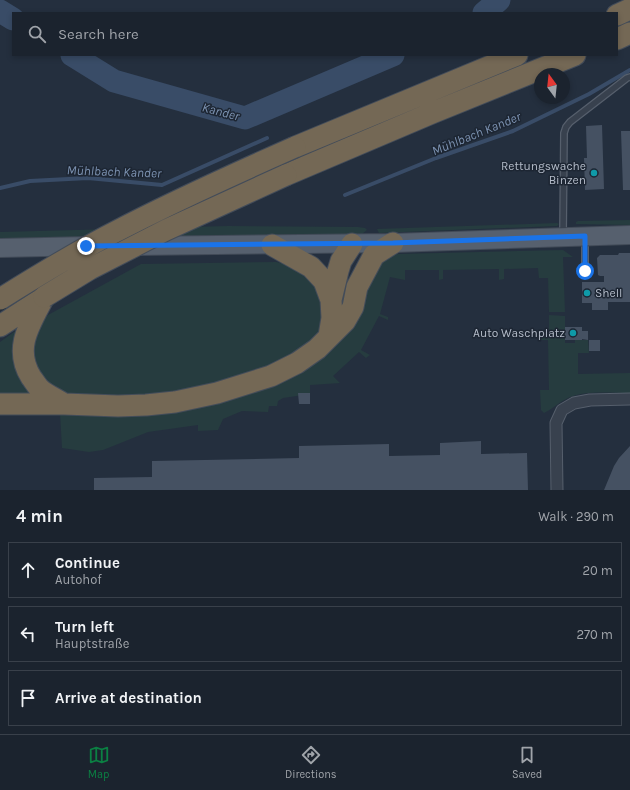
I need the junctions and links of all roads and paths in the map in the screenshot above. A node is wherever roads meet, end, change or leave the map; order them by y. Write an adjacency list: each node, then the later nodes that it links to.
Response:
1 (630, 9): 2 (highway)
2 (618, 15)
3 (630, 33): 4 (highway)
4 (618, 38)
5 (515, 56): 18 (highway, bridge)
6 (573, 56): 17 (highway, bridge)
7 (628, 78): 10 (lane)
8 (630, 235): 9 (main road)
9 (585, 236): 10 (main road); 15 (lane)
10 (563, 237): 11 (main road)
11 (393, 243): 12 (main road); 16 (highway)
12 (352, 244): 13 (main road); 16 (highway); 19 (highway)
13 (272, 245): 14 (main road); 19 (highway)
14 (0, 248)
15 (585, 271)
16 (357, 287): 21 (highway)
17 (44, 297): 20 (highway); 24 (highway)
18 (0, 299)
19 (331, 300): 21 (highway)
20 (0, 326)
21 (329, 336): 24 (highway)
22 (630, 399): 25 (street)
23 (0, 404): 24 (highway)
24 (64, 404)
25 (557, 490)

